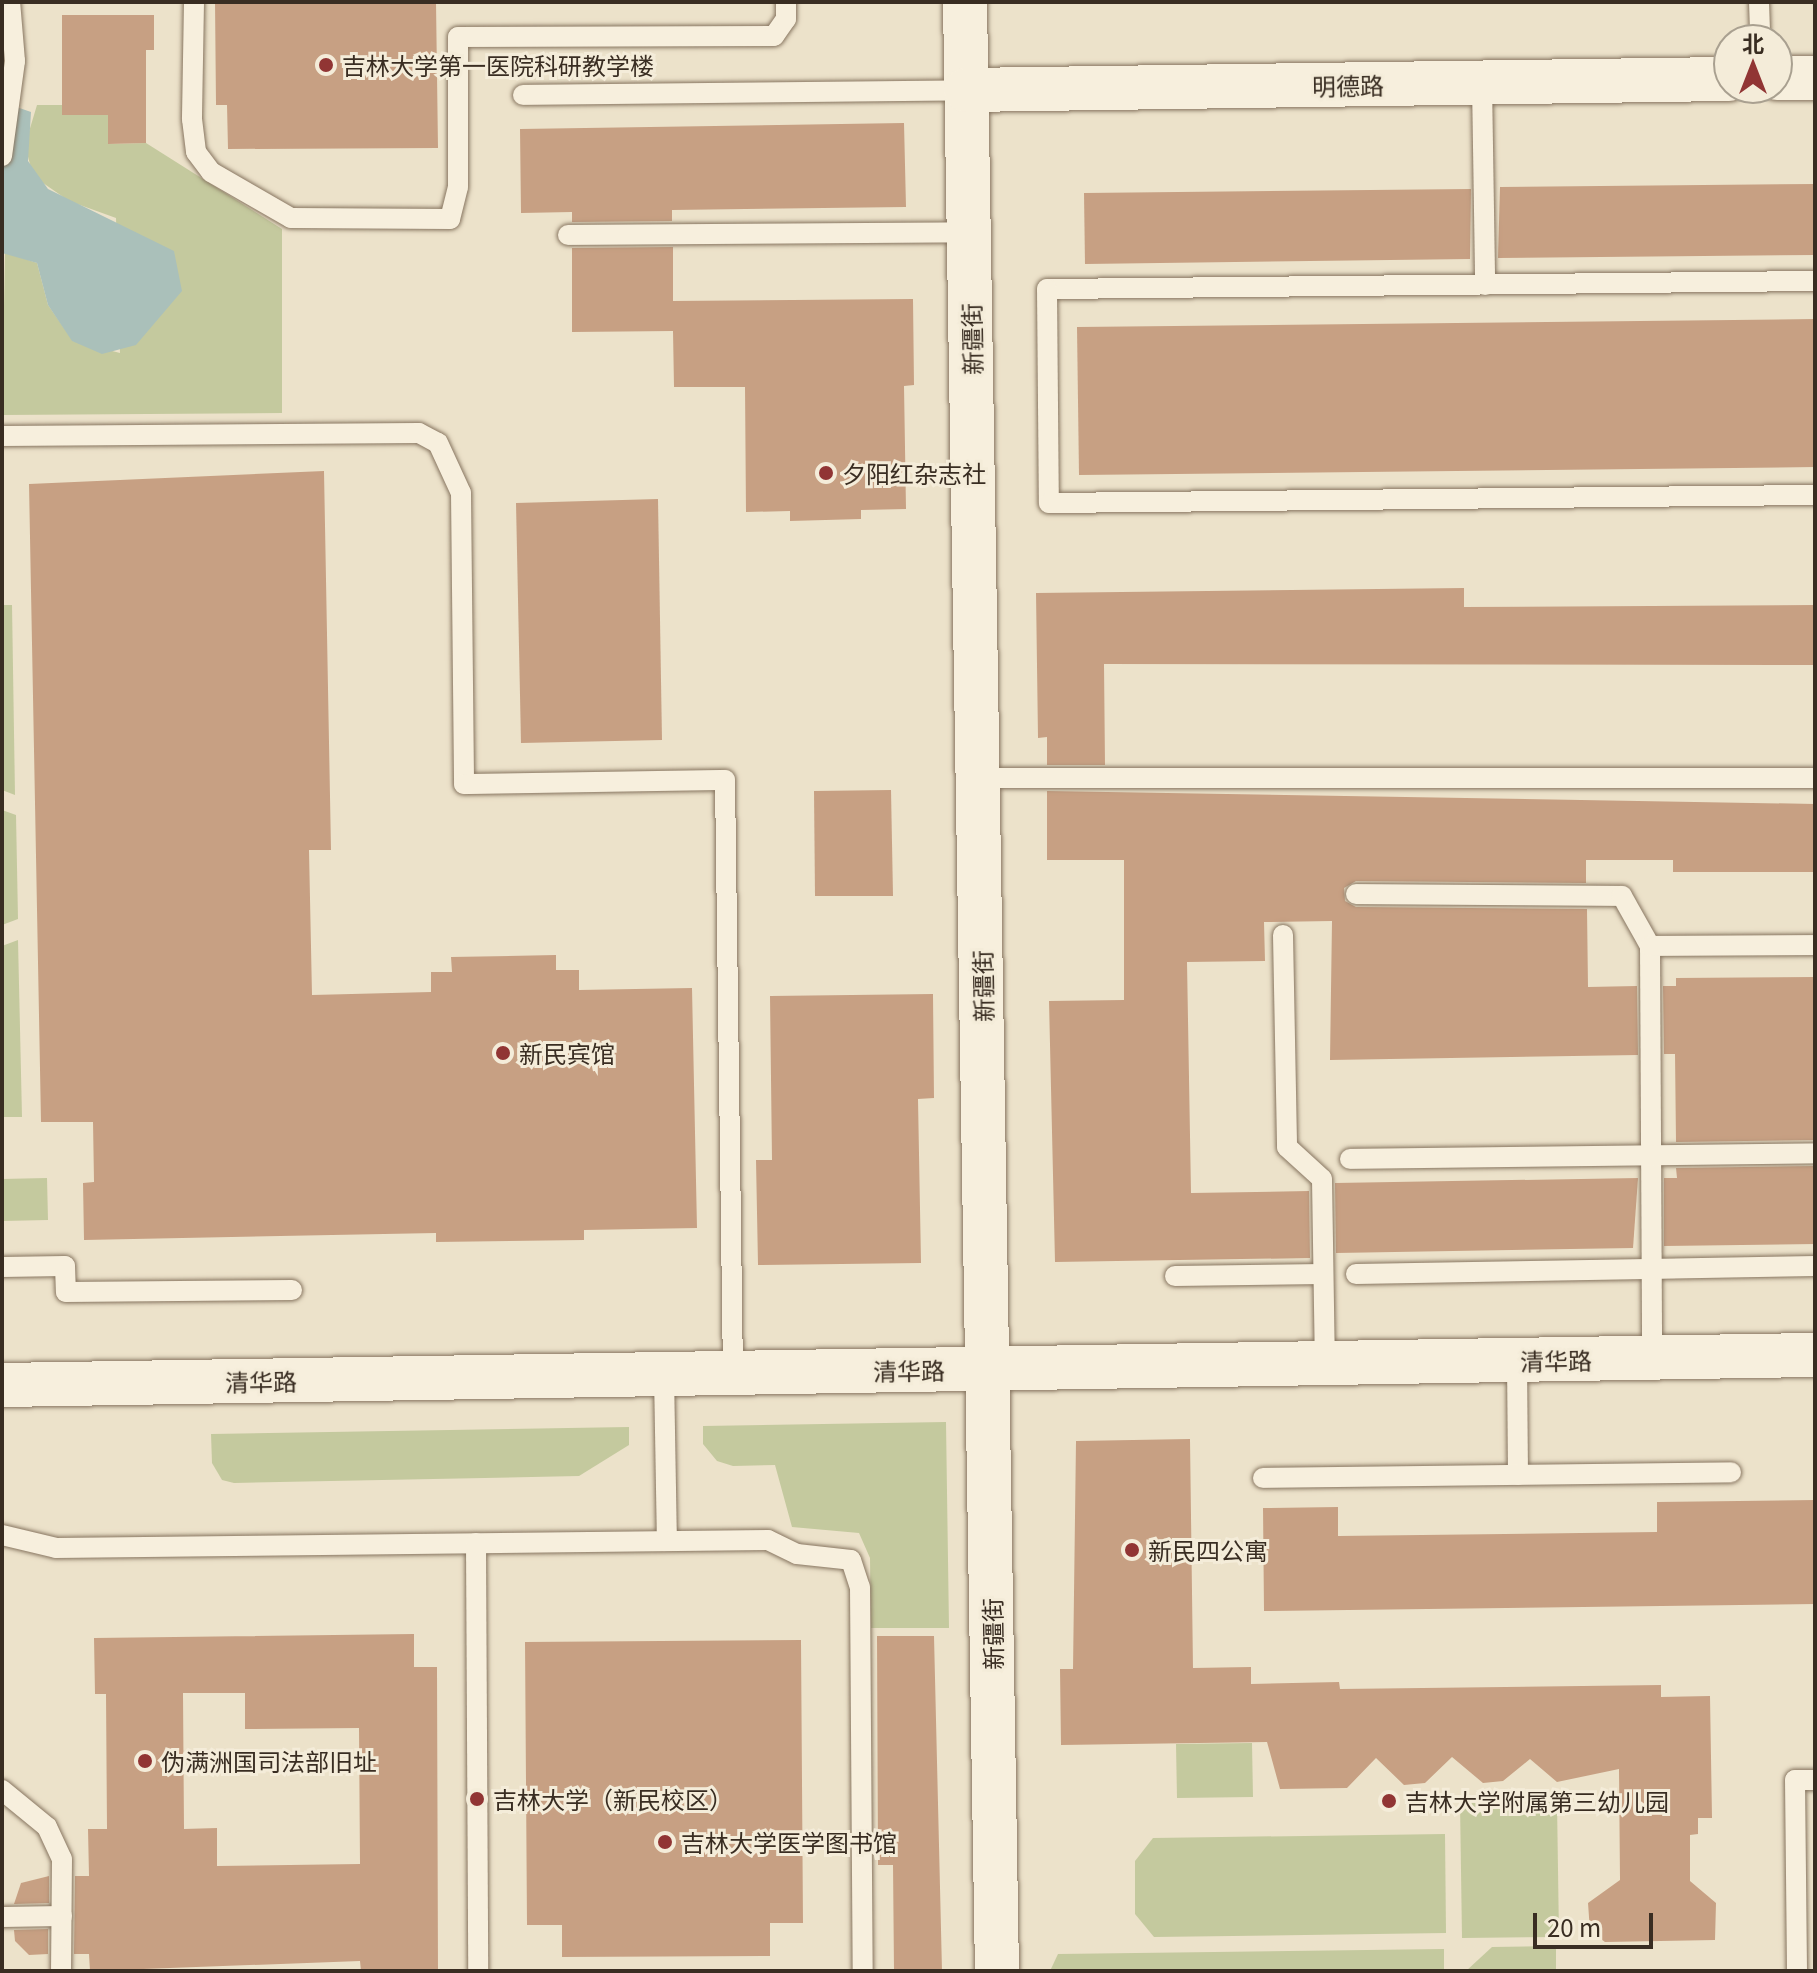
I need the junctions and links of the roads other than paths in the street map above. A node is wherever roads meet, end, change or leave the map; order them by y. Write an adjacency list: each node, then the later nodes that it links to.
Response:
1 (10, 2): 13 (lane)
2 (194, 2): 3 (lane)
3 (786, 2)
4 (965, 2): 11 (street, 新疆街)
5 (1759, 2): 6 (lane)
6 (1760, 24)
7 (1793, 78): 8 (street)
8 (1815, 78)
9 (1713, 79): 10 (street, 明德路)
10 (1482, 83): 11 (street, 明德路); 17 (lane)
11 (966, 90): 12 (lane); 14 (street, 新疆街)
12 (523, 95)
13 (2, 156)
14 (969, 232): 15 (lane); 20 (street, 新疆街)
15 (568, 235)
16 (1815, 281): 17 (lane)
17 (1485, 285): 19 (lane)
18 (2, 436): 41 (lane)
19 (1815, 495)
20 (978, 778): 21 (lane); 40 (street, 新疆街)
21 (1815, 778)
22 (1356, 894): 25 (lane)
23 (1283, 935): 32 (lane)
24 (1815, 945): 25 (lane)
25 (1650, 946): 27 (lane)
26 (1815, 1153): 27 (lane)
27 (1651, 1155): 28 (lane); 31 (lane)
28 (1350, 1159)
29 (1815, 1266): 31 (lane)
30 (2, 1267): 35 (lane)
31 (1652, 1269): 33 (lane); 37 (lane)
32 (1323, 1274): 34 (lane); 39 (lane)
33 (1356, 1274)
34 (1175, 1276)
35 (292, 1290)
36 (1815, 1355): 37 (street, 清华路)
37 (1652, 1358): 38 (street, 清华路)
38 (1517, 1360): 39 (street, 清华路); 45 (lane)
39 (1325, 1363): 40 (street, 清华路)
40 (987, 1369): 41 (street, 清华路); 57 (street, 新疆街)
41 (733, 1373): 42 (street, 清华路)
42 (664, 1374): 43 (street, 清华路); 48 (lane)
43 (2, 1385)
44 (1731, 1472): 45 (lane)
45 (1518, 1475): 46 (lane)
46 (1263, 1478)
47 (2, 1535): 49 (lane)
48 (667, 1541): 49 (lane); 56 (lane)
49 (476, 1543): 55 (lane)
50 (1815, 1780): 58 (lane)
51 (2, 1790): 52 (lane)
52 (62, 1916): 53 (lane); 54 (lane)
53 (2, 1917)
54 (61, 1971)
55 (478, 1971)
56 (863, 1971)
57 (997, 1971)
58 (1797, 1971)

